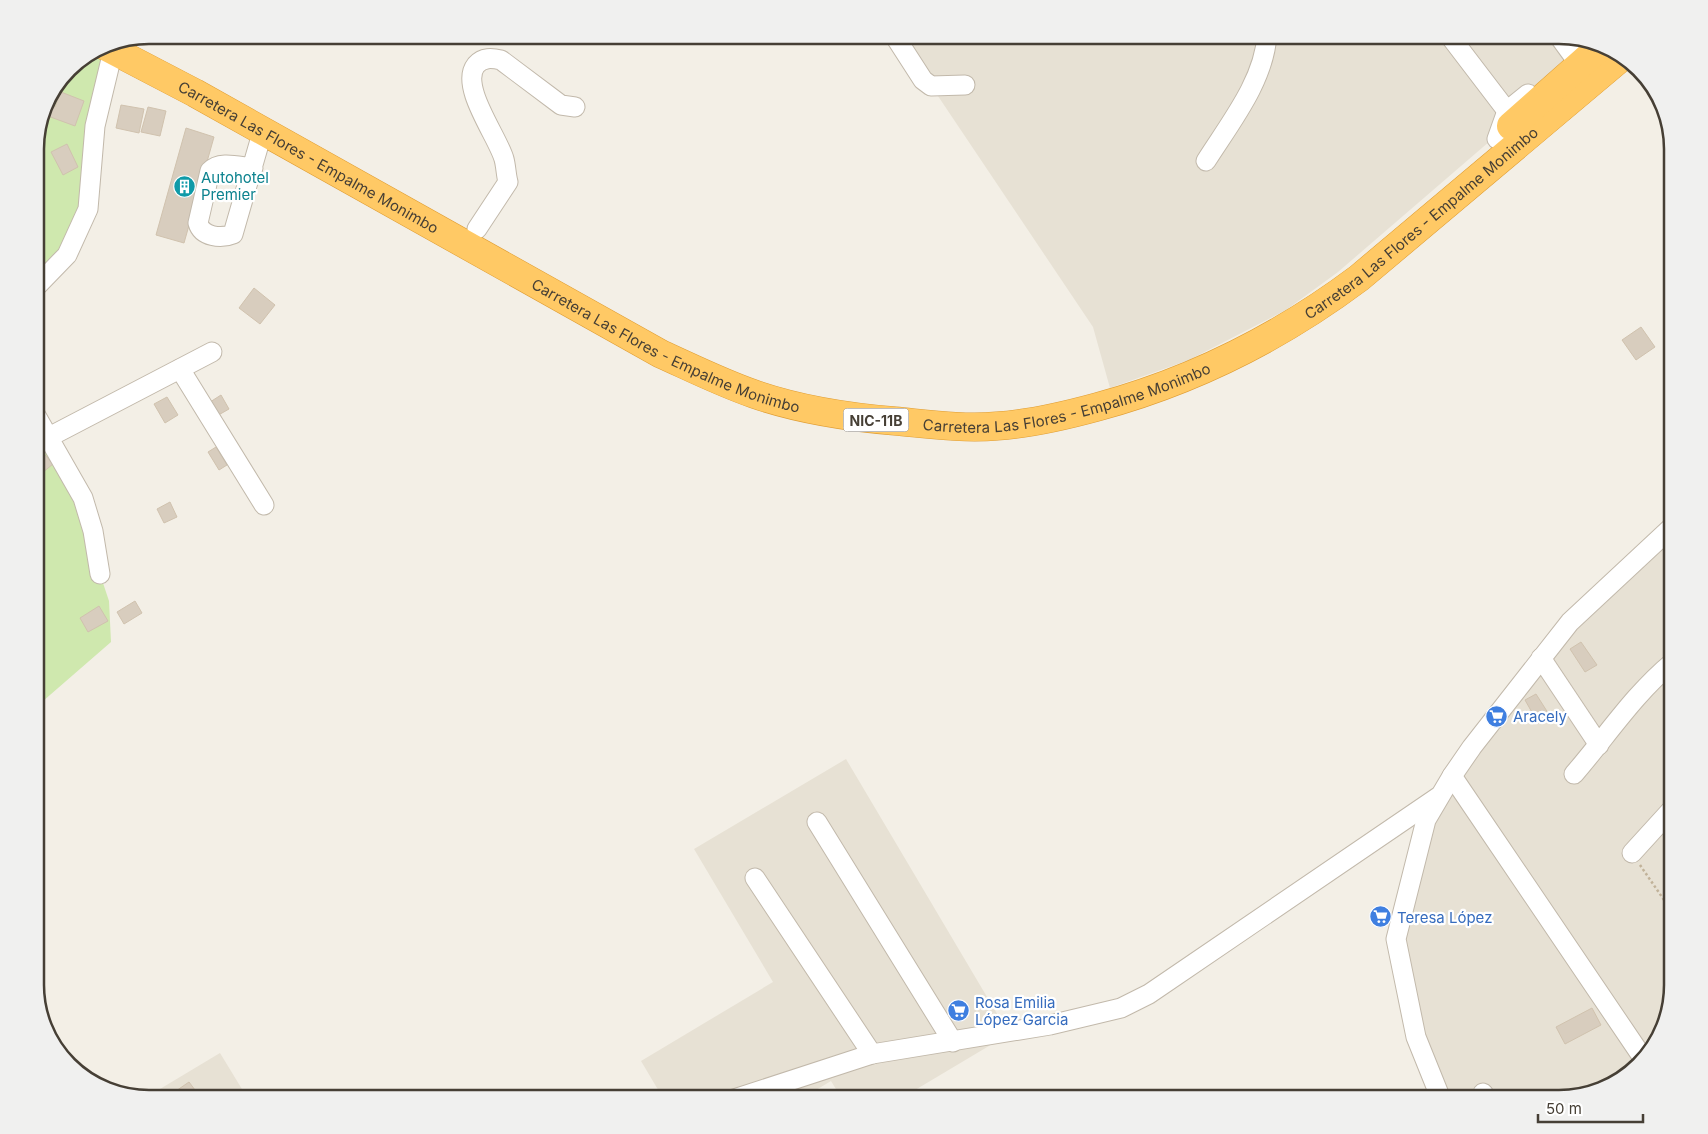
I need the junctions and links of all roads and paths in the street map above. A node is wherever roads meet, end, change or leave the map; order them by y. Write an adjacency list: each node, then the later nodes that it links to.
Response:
1 (900, 44): 12 (street)
2 (1267, 44): 17 (street)
3 (1456, 44): 14 (street)
4 (1565, 44): 10 (street)
5 (1586, 47): 10 (street)
6 (119, 48): 15 (highway, Carretera Las Flores - Empalme Monimbo / NIC-11B)
7 (120, 48): 19 (highway, Carretera Las Flores - Empalme Monimbo / NIC-11B)
8 (113, 50): 20 (street)
9 (1596, 50): 16 (highway, Carretera Las Flores - Empalme Monimbo / NIC-11B)
10 (1574, 57): 14 (street)
11 (1617, 61): 15 (highway, Carretera Las Flores - Empalme Monimbo / NIC-11B)
12 (965, 85)
13 (575, 107): 19 (street)
14 (1507, 111): 16 (street)
15 (262, 130): 18 (street)
16 (1497, 139): 19 (highway, Carretera Las Flores - Empalme Monimbo / NIC-11B)
17 (1206, 161)
18 (253, 168)
19 (477, 229)
20 (44, 279)
21 (212, 352): 22 (street)
22 (180, 369): 24 (street); 25 (street)
23 (44, 429): 24 (street)
24 (49, 437): 27 (street)
25 (264, 505)
26 (1664, 534): 28 (street)
27 (100, 574)
28 (1541, 658): 30 (street); 32 (street)
29 (1664, 670): 30 (street)
30 (1599, 745): 31 (street)
31 (1574, 774)
32 (1452, 776): 33 (street); 40 (street)
33 (1438, 797): 39 (street); 43 (street)
34 (1664, 818): 36 (street)
35 (817, 822): 39 (street)
36 (1632, 854): 38 (path)
37 (755, 878): 41 (street)
38 (1664, 900)
39 (953, 1042): 41 (street)
40 (1640, 1052)
41 (872, 1054): 42 (street)
42 (762, 1090)
43 (1438, 1090)

